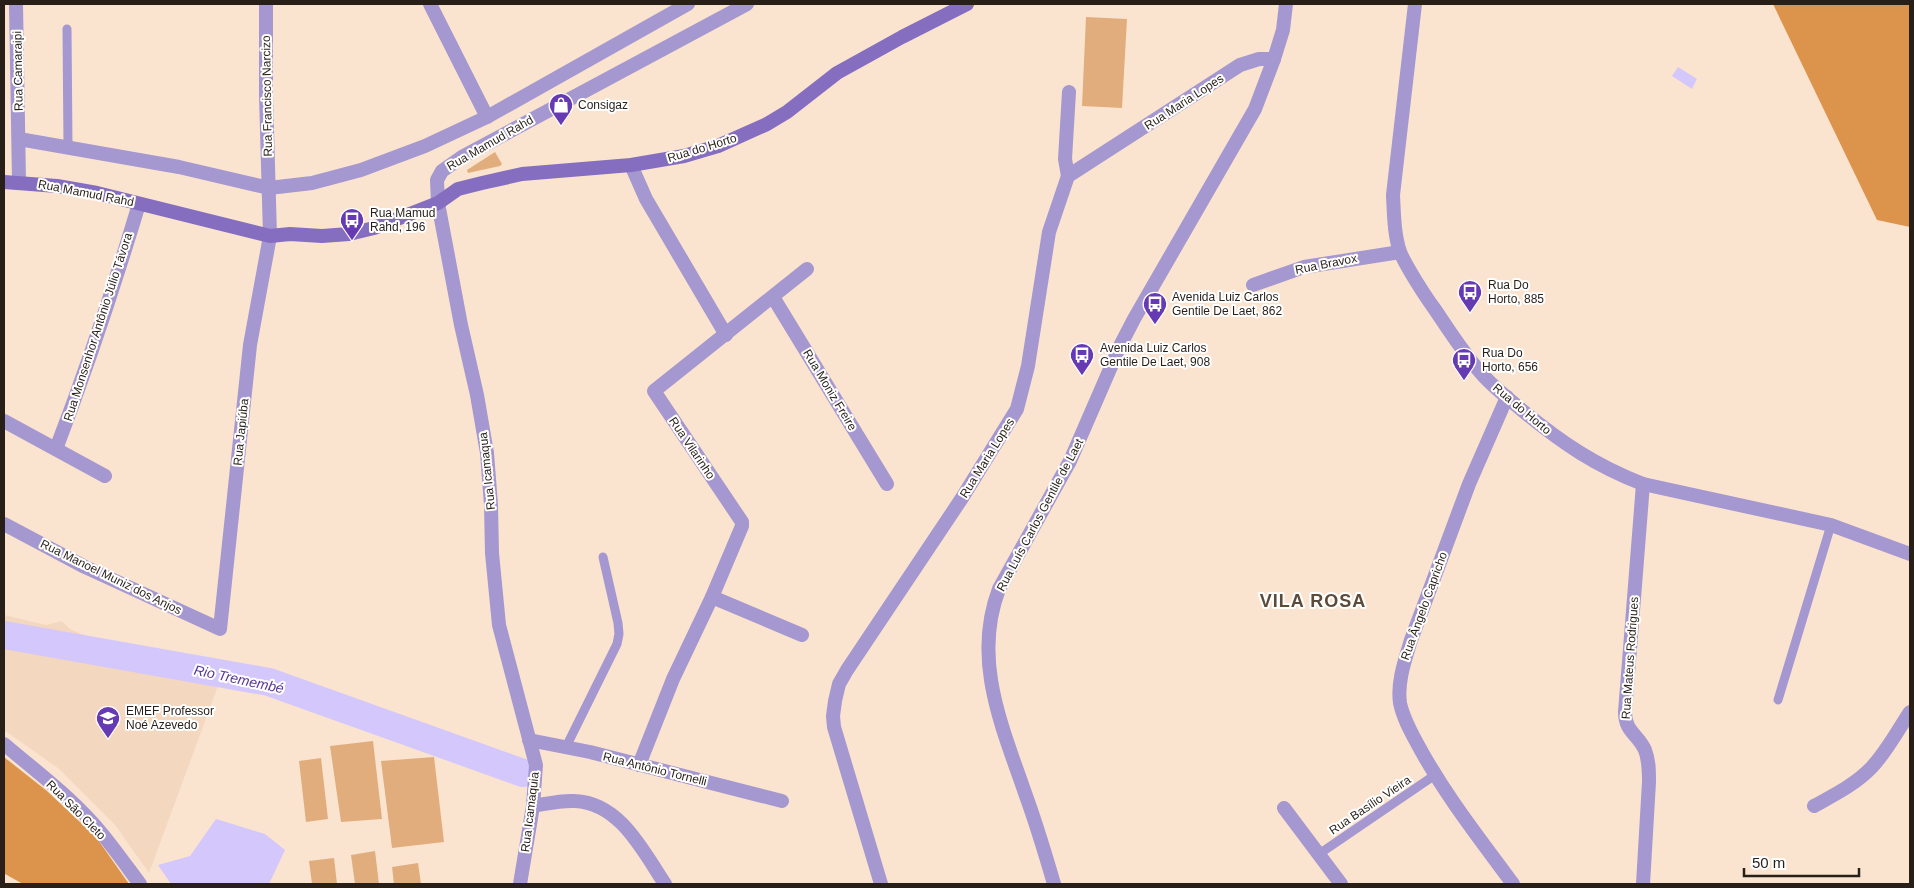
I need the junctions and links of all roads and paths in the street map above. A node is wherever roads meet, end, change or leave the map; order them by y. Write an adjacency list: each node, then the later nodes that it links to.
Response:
1 (16, 4): 13 (street, Rua Camaraipi)
2 (266, 4): 19 (street, Rua Francisco Narcizo)
3 (430, 4): 12 (street)
4 (688, 4): 12 (street, Rua Mamud Rahd)
5 (747, 4): 20 (street, Rua Mamud Rahd)
6 (967, 4): 15 (main road, Rua do Horto)
7 (1286, 4): 10 (street, Rua Luís Carlos Gentile de Laet)
8 (1415, 4): 23 (street, Rua do Horto)
9 (67, 29): 14 (lane)
10 (1274, 59): 16 (street, Rua Maria Lopes); 53 (street, Rua Luís Carlos Gentile de Laet)
11 (1069, 92): 16 (street)
12 (487, 117): 19 (street, Rua Mamud Rahd)
13 (19, 139): 14 (street, Rua Mamud Rahd); 18 (street)
14 (68, 146): 19 (street, Rua Mamud Rahd)
15 (631, 165): 20 (main road, Rua do Horto); 27 (street)
16 (1068, 176): 57 (street, Rua Maria Lopes)
17 (4, 182): 18 (main road, Rua Mamud Rahd)
18 (19, 182): 21 (main road, Rua Mamud Rahd)
19 (269, 188): 22 (street)
20 (438, 203): 22 (main road, Rua Mamud Rahd); 43 (street, Rua Icamaqua)
21 (139, 204): 22 (main road, Rua Mamud Rahd); 30 (street, Rua Monsenhor Antônio Júlio Távora)
22 (270, 236): 39 (street, Rua Japiúba)
23 (1400, 252): 25 (street, Rua Bravox); 28 (street, Rua do Horto)
24 (807, 269): 26 (street)
25 (1253, 285)
26 (773, 297): 27 (street); 32 (street, Rua Moniz Freire)
27 (726, 335): 38 (street, Rua Vilarinho)
28 (1507, 397): 33 (street, Rua do Horto); 47 (street, Rua Ângelo Capricho)
29 (4, 421): 30 (street)
30 (56, 449): 31 (street)
31 (105, 476)
32 (887, 484)
33 (1643, 484): 35 (street, Rua do Horto); 60 (street, Rua Mateus Rodrigues)
34 (4, 524): 39 (street, Rua Manoel Muniz dos Anjos)
35 (1831, 525): 36 (street, Rua do Horto); 41 (lane)
36 (1910, 554)
37 (603, 557): 45 (lane)
38 (712, 597): 40 (street); 46 (street, Rua Vilarinho)
39 (220, 629)
40 (802, 635)
41 (1778, 700)
42 (1910, 712): 50 (street)
43 (529, 740): 45 (street, Rua Antônio Tornelli); 49 (street, Rua Icamaquia)
44 (4, 744): 54 (street, Rua São Cleto)
45 (566, 747): 46 (street, Rua Antônio Tornelli)
46 (639, 765): 48 (street, Rua Antônio Tornelli)
47 (1435, 775): 52 (lane, Rua Basílio Vieira); 59 (street, Rua Ângelo Capricho)
48 (782, 801)
49 (533, 806): 55 (street, Rua Icamaquia); 56 (street)
50 (1814, 806)
51 (1284, 808): 52 (street)
52 (1319, 854): 58 (street)
53 (1056, 883)
54 (140, 884)
55 (520, 884)
56 (665, 884)
57 (881, 884)
58 (1341, 884)
59 (1513, 884)
60 (1643, 884)

